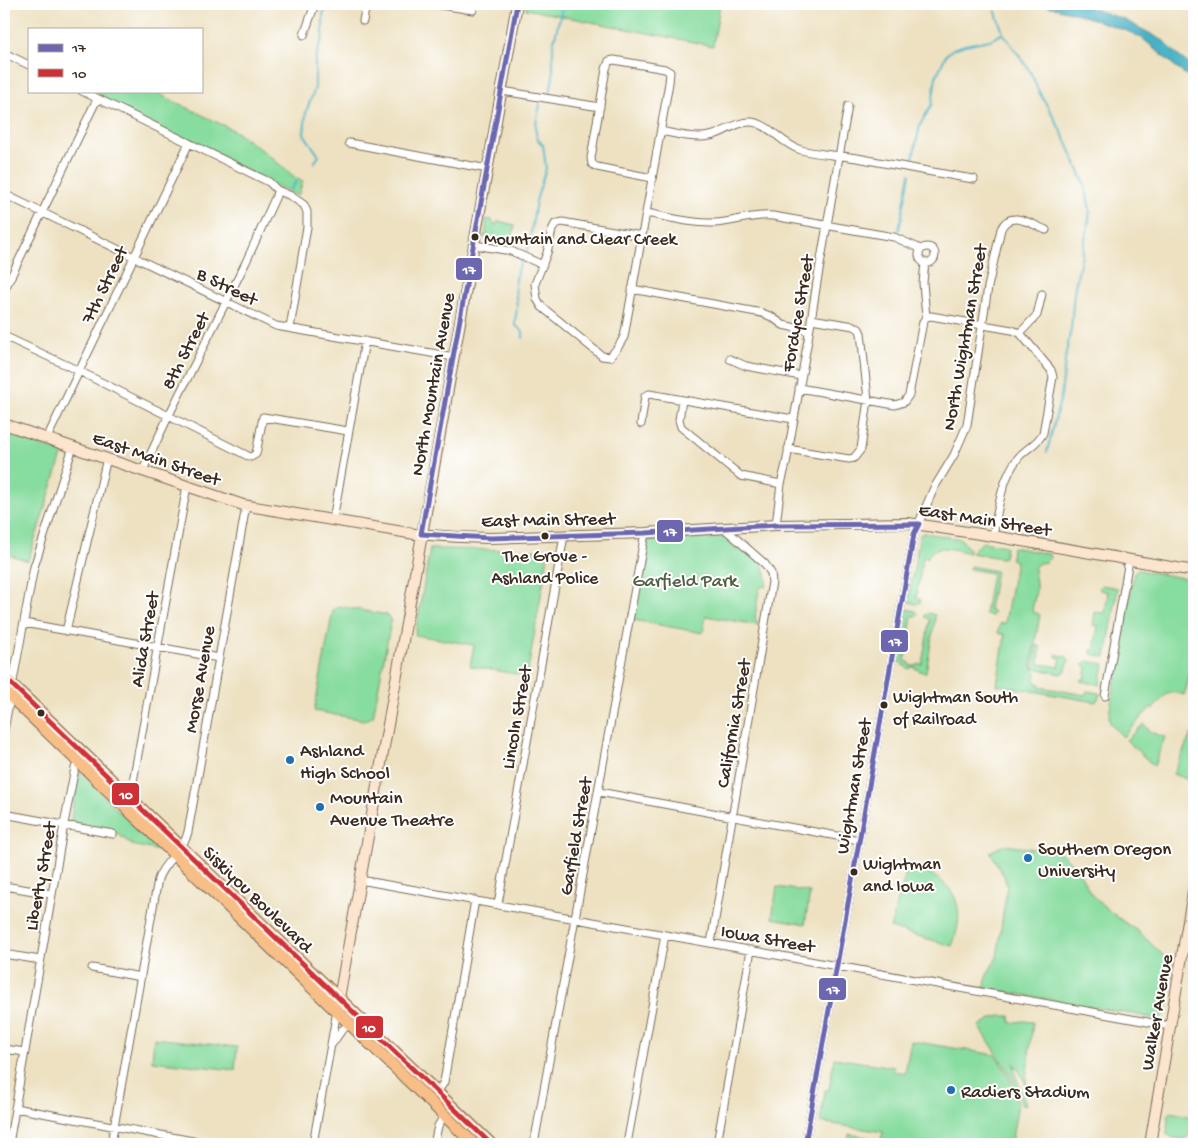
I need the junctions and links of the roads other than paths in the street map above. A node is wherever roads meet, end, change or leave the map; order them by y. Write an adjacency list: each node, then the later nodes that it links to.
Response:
1 (315, 4): 8 (street)
2 (366, 4): 7 (street)
3 (434, 4): 4 (street)
4 (442, 4): 6 (street)
5 (517, 4): 11 (street, North Mountain Avenue)
6 (473, 10)
7 (363, 22)
8 (304, 35)
9 (5, 56): 10 (street)
10 (28, 65)
11 (502, 91): 15 (street); 20 (street, North Mountain Avenue)
12 (84, 92): 13 (street)
13 (97, 98): 17 (street); 25 (street)
14 (848, 106): 19 (street, Fordyce Street)
15 (600, 107): 16 (street); 21 (street)
16 (661, 131): 19 (street); 21 (street)
17 (189, 143): 23 (street); 32 (street, 7th Street)
18 (349, 143): 20 (street)
19 (839, 157): 22 (street); 27 (street, Fordyce Street)
20 (488, 169): 30 (street, North Mountain Avenue)
21 (652, 178): 26 (street)
22 (974, 179)
23 (277, 190): 38 (street, 8th Street); 42 (street)
24 (4, 194): 25 (street, B Street)
25 (42, 212): 32 (street, B Street); 36 (street)
26 (646, 213): 27 (street); 29 (street)
27 (827, 226): 31 (street); 40 (street, Fordyce Street)
28 (1046, 230): 41 (street, North Wightman Street)
29 (642, 236): 34 (street); 35 (street)
30 (474, 245): 34 (street); 47 (street, North Mountain Avenue)
31 (921, 249): 33 (street); 33 (street)
32 (134, 257): 38 (street, B Street); 49 (street, 7th Street)
33 (925, 262): 39 (street)
34 (542, 265): 35 (street)
35 (632, 289): 43 (street)
36 (4, 291)
37 (1042, 294): 44 (street)
38 (226, 302): 42 (street, B Street); 54 (street, 8th Street)
39 (926, 317): 41 (street); 53 (street)
40 (811, 319): 43 (street, Fordyce Street); 53 (street)
41 (983, 325): 44 (street); 68 (street, North Wightman Street)
42 (290, 328): 46 (street, B Street)
43 (810, 331): 50 (street, Fordyce Street)
44 (1020, 333): 74 (street)
45 (4, 336): 49 (street)
46 (365, 341): 47 (street, B Street); 58 (street)
47 (454, 357): 72 (street, North Mountain Avenue)
48 (730, 359): 50 (street)
49 (78, 371): 54 (street); 59 (street, 7th Street)
50 (801, 376): 51 (street, Fordyce Street)
51 (799, 388): 53 (street); 55 (street, Fordyce Street)
52 (682, 400): 55 (street); 57 (street); 64 (street)
53 (868, 400): 61 (street)
54 (168, 417): 58 (street); 63 (street, 8th Street)
55 (794, 419): 61 (street, Fordyce Street)
56 (4, 424): 59 (street, East Main Street)
57 (640, 424)
58 (348, 431): 67 (street)
59 (47, 438): 60 (street, East Main Street)
60 (73, 447): 62 (street, East Main Street); 77 (street)
61 (788, 449): 64 (street, Fordyce Street)
62 (107, 458): 63 (street, East Main Street); 78 (street)
63 (143, 470): 65 (street, East Main Street)
64 (781, 484): 69 (street, Fordyce Street)
65 (187, 486): 66 (street, East Main Street); 79 (street, Alida Street)
66 (246, 506): 67 (street, East Main Street); 80 (street, Morse Avenue)
67 (333, 520): 72 (street, East Main Street)
68 (919, 524): 69 (street, East Main Street); 74 (street, East Main Street); 91 (street, Wightman Street)
69 (776, 525): 70 (street, East Main Street)
70 (724, 528): 71 (street, East Main Street); 88 (street, California Street)
71 (645, 533): 73 (street, East Main Street); 85 (street, Garfield Street)
72 (421, 534): 73 (street, East Main Street); 93 (street, North Mountain Avenue)
73 (564, 536): 98 (street, Lincoln Street)
74 (993, 536): 75 (street, East Main Street)
75 (1129, 560): 76 (street, East Main Street); 82 (street)
76 (1194, 571)
77 (24, 623): 78 (street); 81 (street)
78 (66, 631): 79 (street)
79 (158, 647): 80 (street); 86 (street, Alida Street)
80 (219, 658): 92 (street, Morse Avenue)
81 (7, 687): 83 (street); 84 (main road, Siskiyou Boulevard); 86 (main road, Siskiyou Boulevard)
82 (1105, 696)
83 (4, 730)
84 (78, 762): 89 (street, Liberty Street); 92 (main road, Siskiyou Boulevard)
85 (599, 792): 88 (street); 99 (street, Garfield Street)
86 (130, 798): 92 (main road, Siskiyou Boulevard)
87 (4, 814): 89 (street)
88 (733, 817): 91 (street); 101 (street, California Street)
89 (64, 825): 90 (street); 96 (street, Liberty Street)
90 (113, 834)
91 (859, 840): 105 (street, Wightman Street)
92 (178, 850): 107 (street, Morse Avenue); 108 (main road, Siskiyou Boulevard); 109 (main road, Siskiyou Boulevard)
93 (360, 880): 97 (street, Iowa Street); 108 (street, North Mountain Avenue)
94 (4, 886): 96 (street)
95 (1194, 886): 111 (street, Walker Avenue)
96 (52, 894): 104 (street, Liberty Street)
97 (475, 900): 98 (street, Iowa Street); 115 (street)
98 (498, 904): 99 (street, Iowa Street)
99 (576, 918): 100 (street, Iowa Street); 126 (street, Garfield Street)
100 (666, 935): 101 (street, Iowa Street); 127 (street)
101 (711, 943): 102 (street, Iowa Street)
102 (751, 950): 105 (street, Iowa Street); 128 (street)
103 (4, 954): 104 (street)
104 (40, 960): 114 (street, Liberty Street)
105 (837, 966): 111 (street, Iowa Street); 129 (street, Wightman Street)
106 (92, 968): 107 (street)
107 (141, 977): 118 (street, Morse Avenue)
108 (339, 998): 109 (street, North Mountain Avenue); 115 (main road, Siskiyou Boulevard)
109 (336, 1011): 110 (main road, Siskiyou Boulevard); 112 (street)
110 (350, 1024): 112 (street); 117 (main road, Siskiyou Boulevard)
111 (1170, 1026): 130 (street, Walker Avenue)
112 (330, 1046): 122 (street)
113 (4, 1049): 114 (street)
114 (25, 1052): 116 (street, Liberty Street)
115 (437, 1093): 125 (main road, Siskiyou Boulevard)
116 (16, 1108): 118 (street); 119 (street, Liberty Street)
117 (444, 1116): 123 (street); 124 (main road, Siskiyou Boulevard)
118 (114, 1126): 120 (street, Morse Avenue); 121 (street)
119 (9, 1144)
120 (111, 1144)
121 (209, 1144)
122 (313, 1144)
123 (434, 1144)
124 (474, 1144)
125 (490, 1144)
126 (534, 1144)
127 (628, 1144)
128 (716, 1144)
129 (806, 1144)
130 (1150, 1144)

